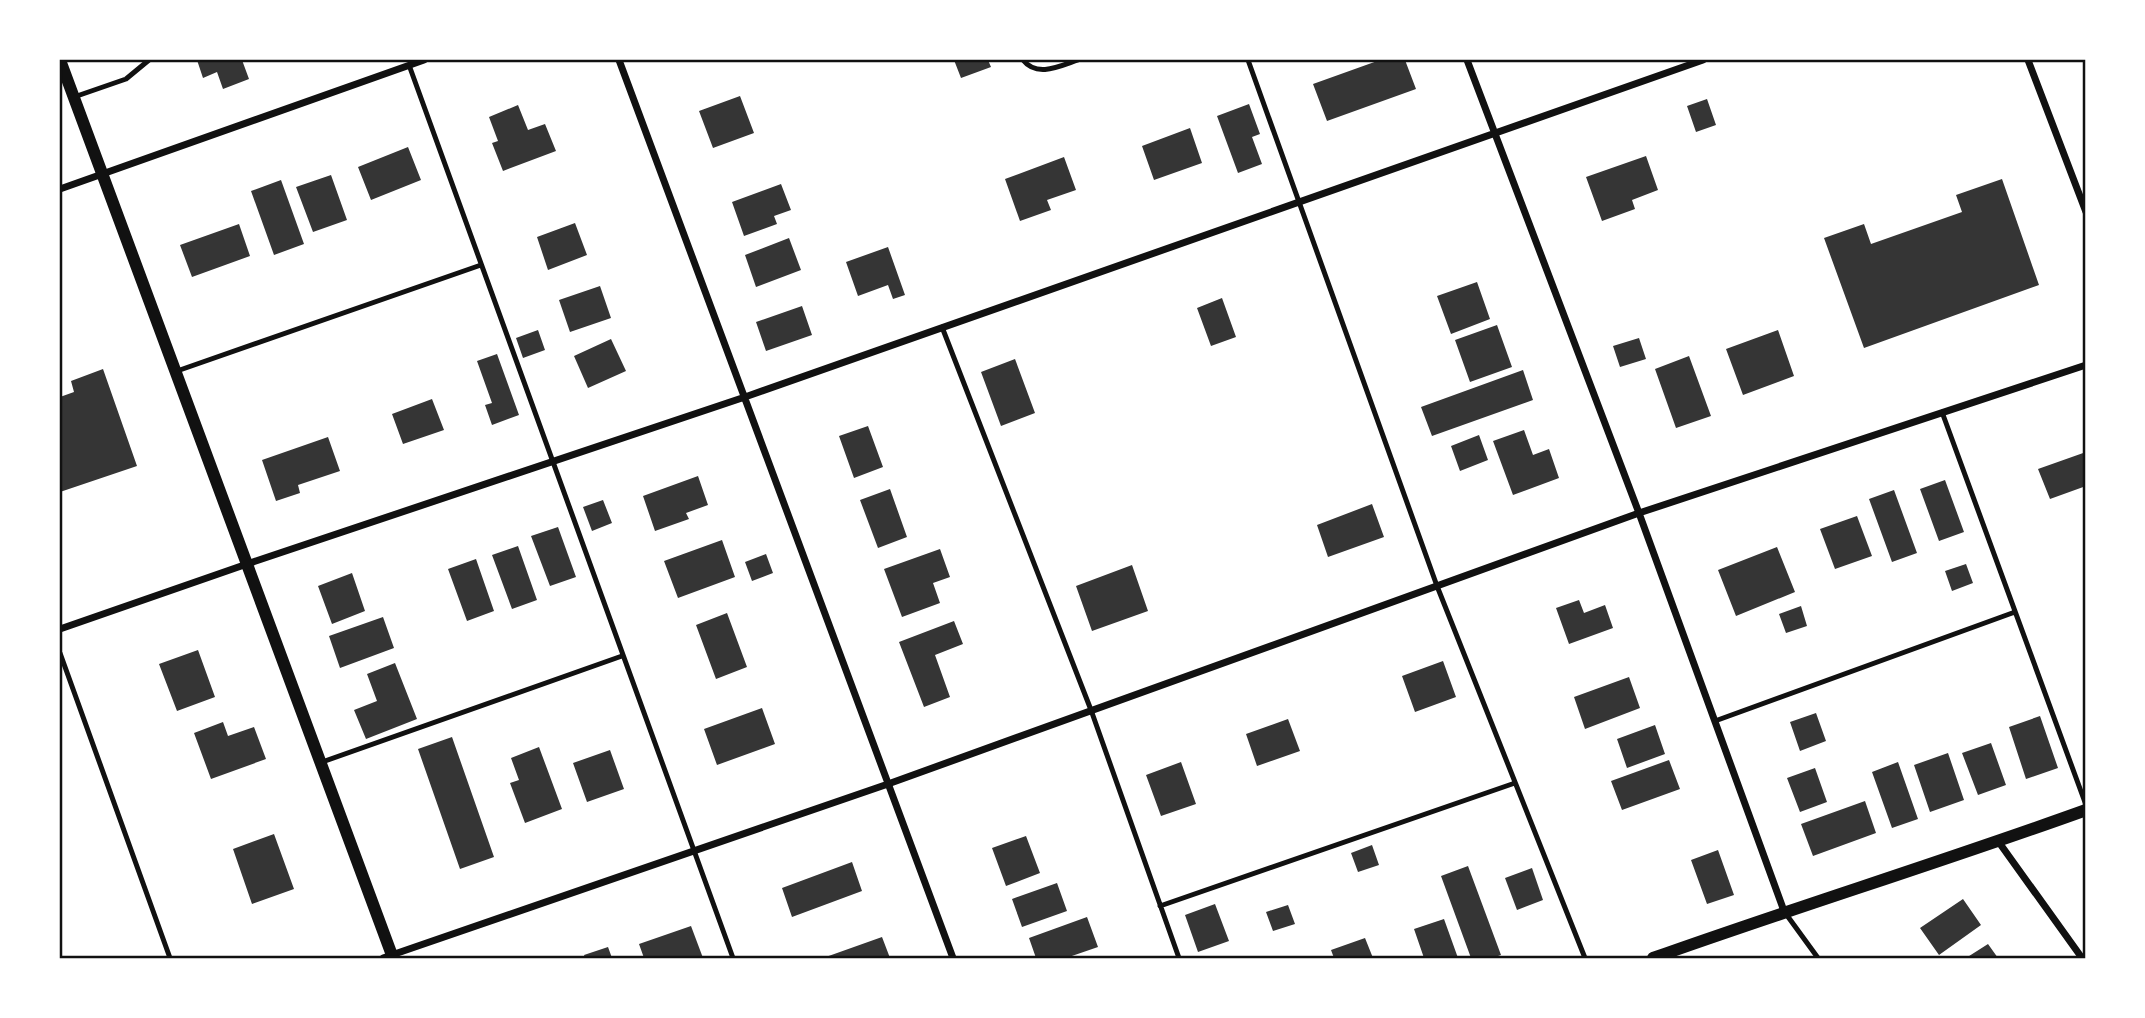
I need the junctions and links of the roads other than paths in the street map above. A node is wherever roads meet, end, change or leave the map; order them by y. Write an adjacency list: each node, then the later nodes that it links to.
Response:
1 (60, 60): 12 (street)
2 (149, 60): 12 (lane)
3 (424, 60): 11 (street)
4 (619, 60): 22 (street)
5 (1023, 60): 6 (lane)
6 (1078, 60)
7 (1248, 60): 16 (lane)
8 (1467, 60): 13 (street)
9 (1703, 60): 13 (street)
10 (2028, 60): 17 (street)
11 (409, 65): 14 (street); 18 (lane)
12 (74, 97): 14 (street)
13 (1494, 133): 16 (street); 25 (street)
14 (103, 173): 15 (street); 21 (street)
15 (60, 189)
16 (1299, 202): 19 (street); 27 (lane)
17 (2085, 212)
18 (481, 265): 21 (lane); 24 (lane)
19 (942, 327): 22 (street); 32 (lane)
20 (2085, 365): 23 (street)
21 (176, 372): 26 (street)
22 (745, 397): 24 (street); 36 (street)
23 (1942, 412): 25 (street); 28 (lane)
24 (552, 461): 26 (street); 31 (lane)
25 (1639, 513): 27 (street); 33 (street)
26 (247, 564): 29 (street); 34 (street)
27 (1437, 586): 32 (street); 35 (lane)
28 (2015, 612): 33 (lane); 37 (lane)
29 (60, 629)
30 (60, 653): 44 (lane)
31 (622, 656): 34 (lane); 40 (lane)
32 (1091, 710): 36 (street); 41 (lane)
33 (1715, 722): 42 (street)
34 (321, 762): 43 (street)
35 (1515, 783): 41 (lane); 48 (lane)
36 (888, 784): 40 (street); 46 (street)
37 (2085, 805)
38 (2085, 810): 39 (street)
39 (1998, 841): 42 (street); 51 (street)
40 (694, 851): 43 (street); 45 (lane)
41 (1160, 906): 47 (lane)
42 (1784, 911): 49 (street); 50 (lane)
43 (389, 957)
44 (170, 958)
45 (733, 958)
46 (953, 958)
47 (1179, 958)
48 (1585, 958)
49 (1653, 958)
50 (1818, 958)
51 (2082, 958)

